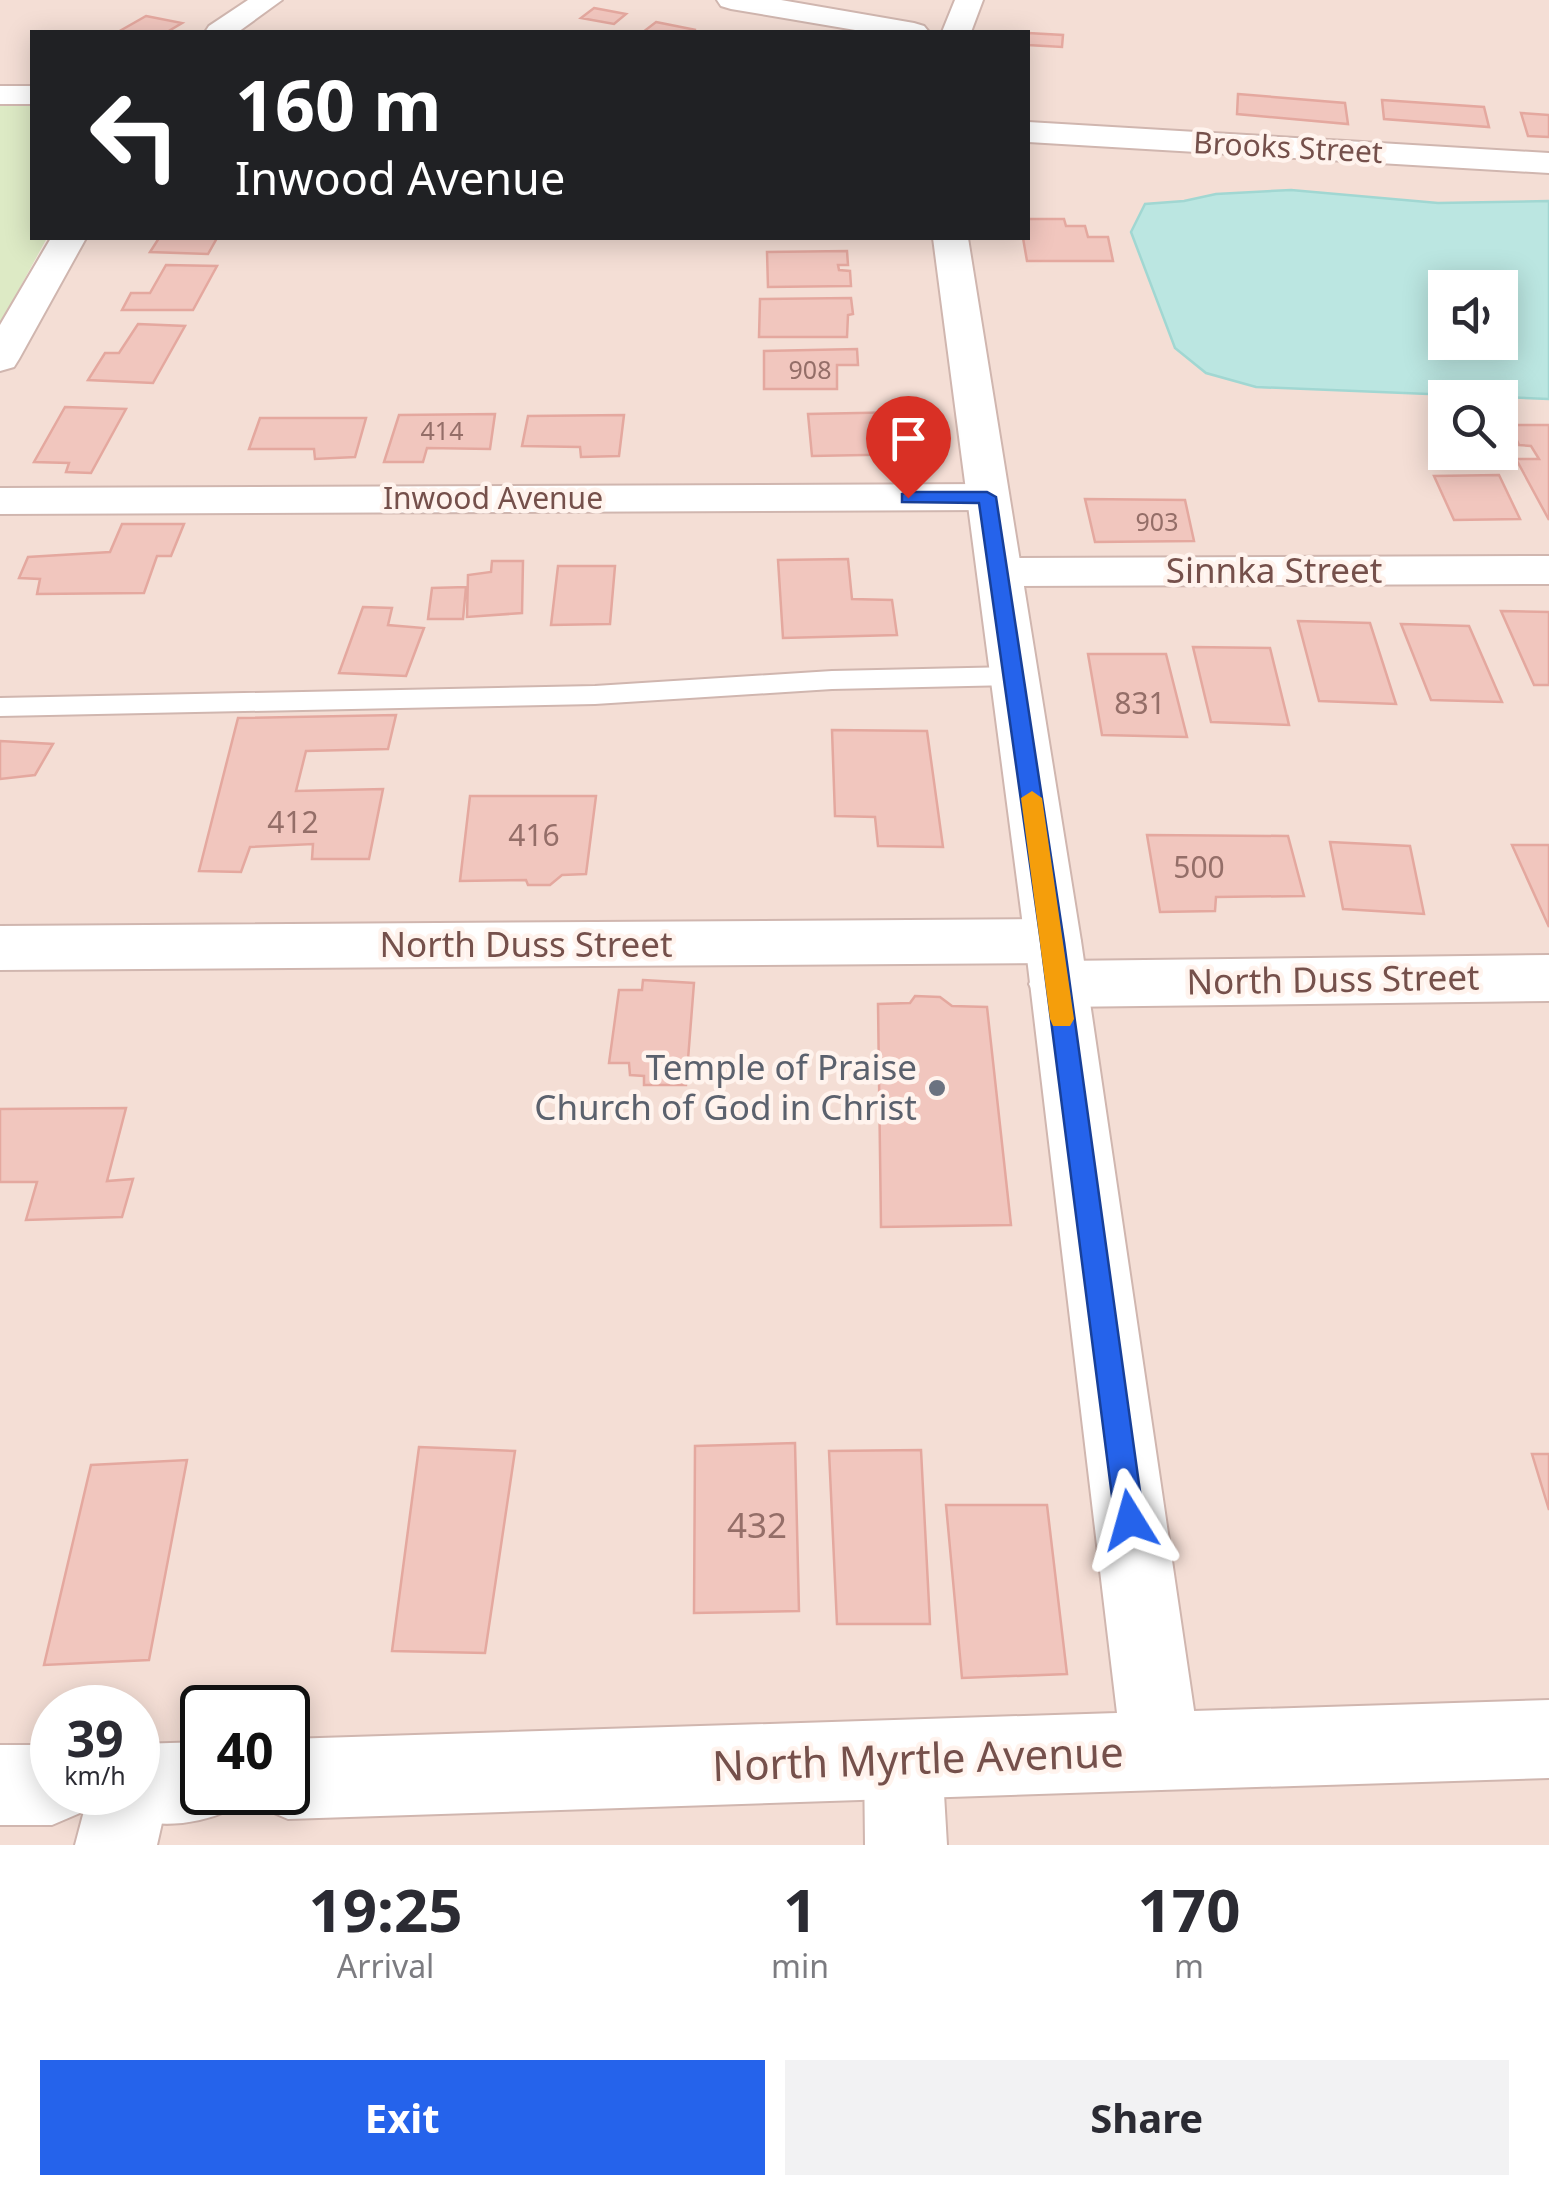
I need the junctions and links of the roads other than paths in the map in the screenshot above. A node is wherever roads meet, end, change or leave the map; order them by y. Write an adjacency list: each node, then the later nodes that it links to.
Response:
1 (268, 0): 4 (street)
2 (731, 0): 5 (street)
3 (969, 0): 6 (street)
4 (221, 30)
5 (903, 30)
6 (958, 30)
7 (0, 95): 8 (street)
8 (30, 95)
9 (1030, 132): 10 (street, Brooks Street)
10 (1549, 164)
11 (67, 240): 13 (street)
12 (950, 240): 14 (street)
13 (0, 358)
14 (987, 497): 15 (street, Inwood Avenue); 17 (street)
15 (0, 501)
16 (1549, 570): 17 (street, Sinnka Street)
17 (999, 572): 18 (street)
18 (1014, 676): 19 (lane); 21 (street)
19 (0, 706)
20 (0, 948): 21 (street, North Duss Street)
21 (1055, 963): 22 (street, North Duss Street); 24 (street)
22 (1549, 978)
23 (1549, 1739): 24 (street, North Myrtle Avenue)
24 (1161, 1751): 25 (street, North Myrtle Avenue)
25 (904, 1759): 26 (street, North Myrtle Avenue); 31 (street)
26 (310, 1778)
27 (30, 1785): 28 (street)
28 (0, 1786)
29 (123, 1815): 30 (street)
30 (116, 1845)
31 (906, 1845)

